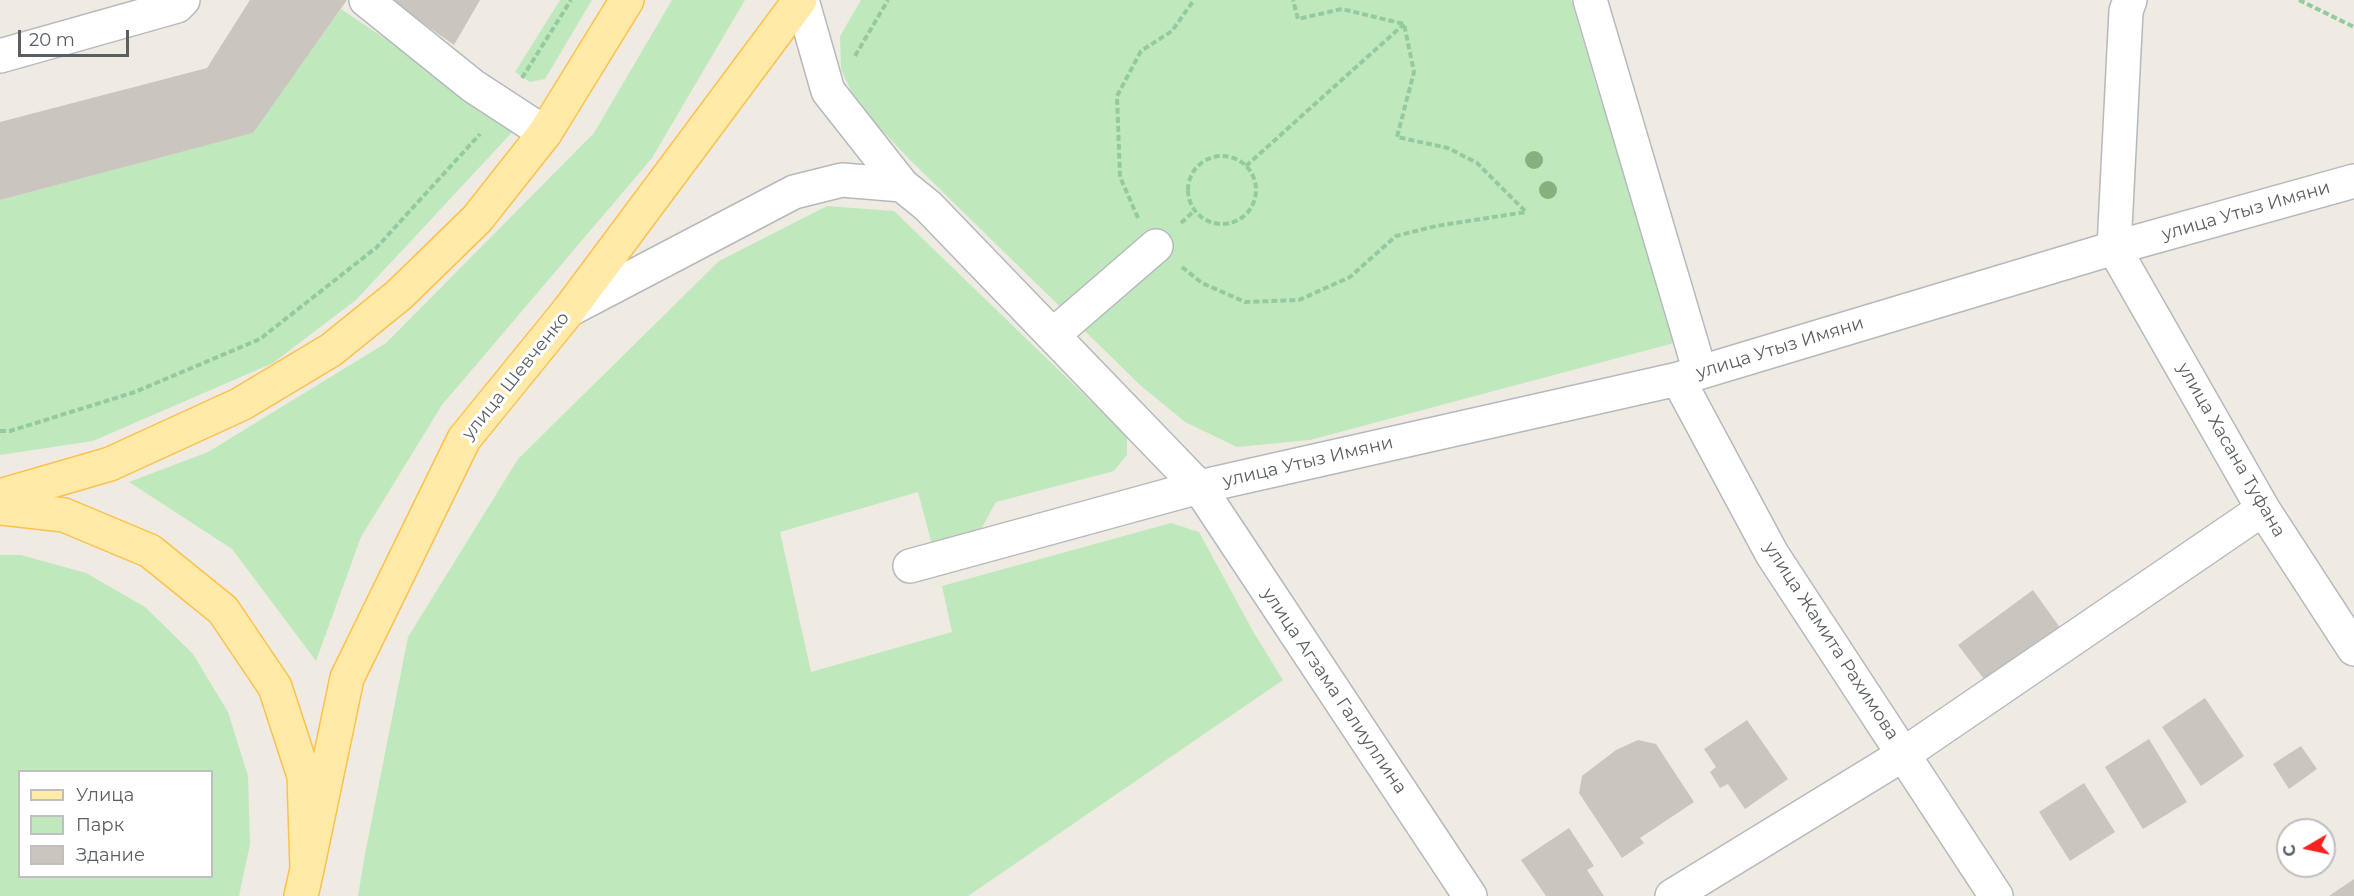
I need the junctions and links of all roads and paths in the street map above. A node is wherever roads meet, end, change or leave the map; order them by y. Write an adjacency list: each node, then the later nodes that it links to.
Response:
1 (183, 0): 14 (street)
2 (366, 0): 16 (street)
3 (571, 0): 16 (path)
4 (627, 0): 17 (main road)
5 (801, 0): 15 (street, улица Агзама Галиуллина); 23 (main road, улица Шевченко)
6 (888, 0): 15 (path)
7 (1194, 0): 21 (path)
8 (1293, 0): 12 (path)
9 (1590, 0): 25 (street, улица Жамита Рахимова)
10 (2130, 0): 22 (street)
11 (2299, 0): 13 (path)
12 (1404, 24): 18 (path); 21 (path)
13 (2354, 27)
14 (0, 56)
15 (832, 96): 20 (street, улица Агзама Галиуллина)
16 (505, 106): 17 (street); 26 (path)
17 (545, 133): 28 (main road)
18 (1246, 166): 18 (path)
19 (2354, 181): 22 (street, улица Утыз Имяни)
20 (903, 185): 23 (street); 24 (street, улица Агзама Галиуллина)
21 (1156, 246): 24 (street)
22 (2114, 248): 25 (street, улица Утыз Имяни); 30 (street, улица Хасана Туфана)
23 (569, 310): 34 (main road, улица Шевченко)
24 (1053, 335): 27 (street, улица Агзама Галиуллина)
25 (1689, 376): 27 (street, улица Утыз Имяни); 33 (street, улица Жамита Рахимова)
26 (0, 431)
27 (1198, 487): 31 (street, улица Утыз Имяни); 35 (street, улица Агзама Галиуллина)
28 (0, 496)
29 (0, 508): 34 (main road)
30 (2263, 509): 32 (street, улица Хасана Туфана); 33 (street)
31 (910, 566)
32 (2354, 649)
33 (1904, 754): 36 (street); 37 (street, улица Жамита Рахимова)
34 (304, 883)
35 (1470, 896)
36 (1672, 896)
37 (1996, 896)

